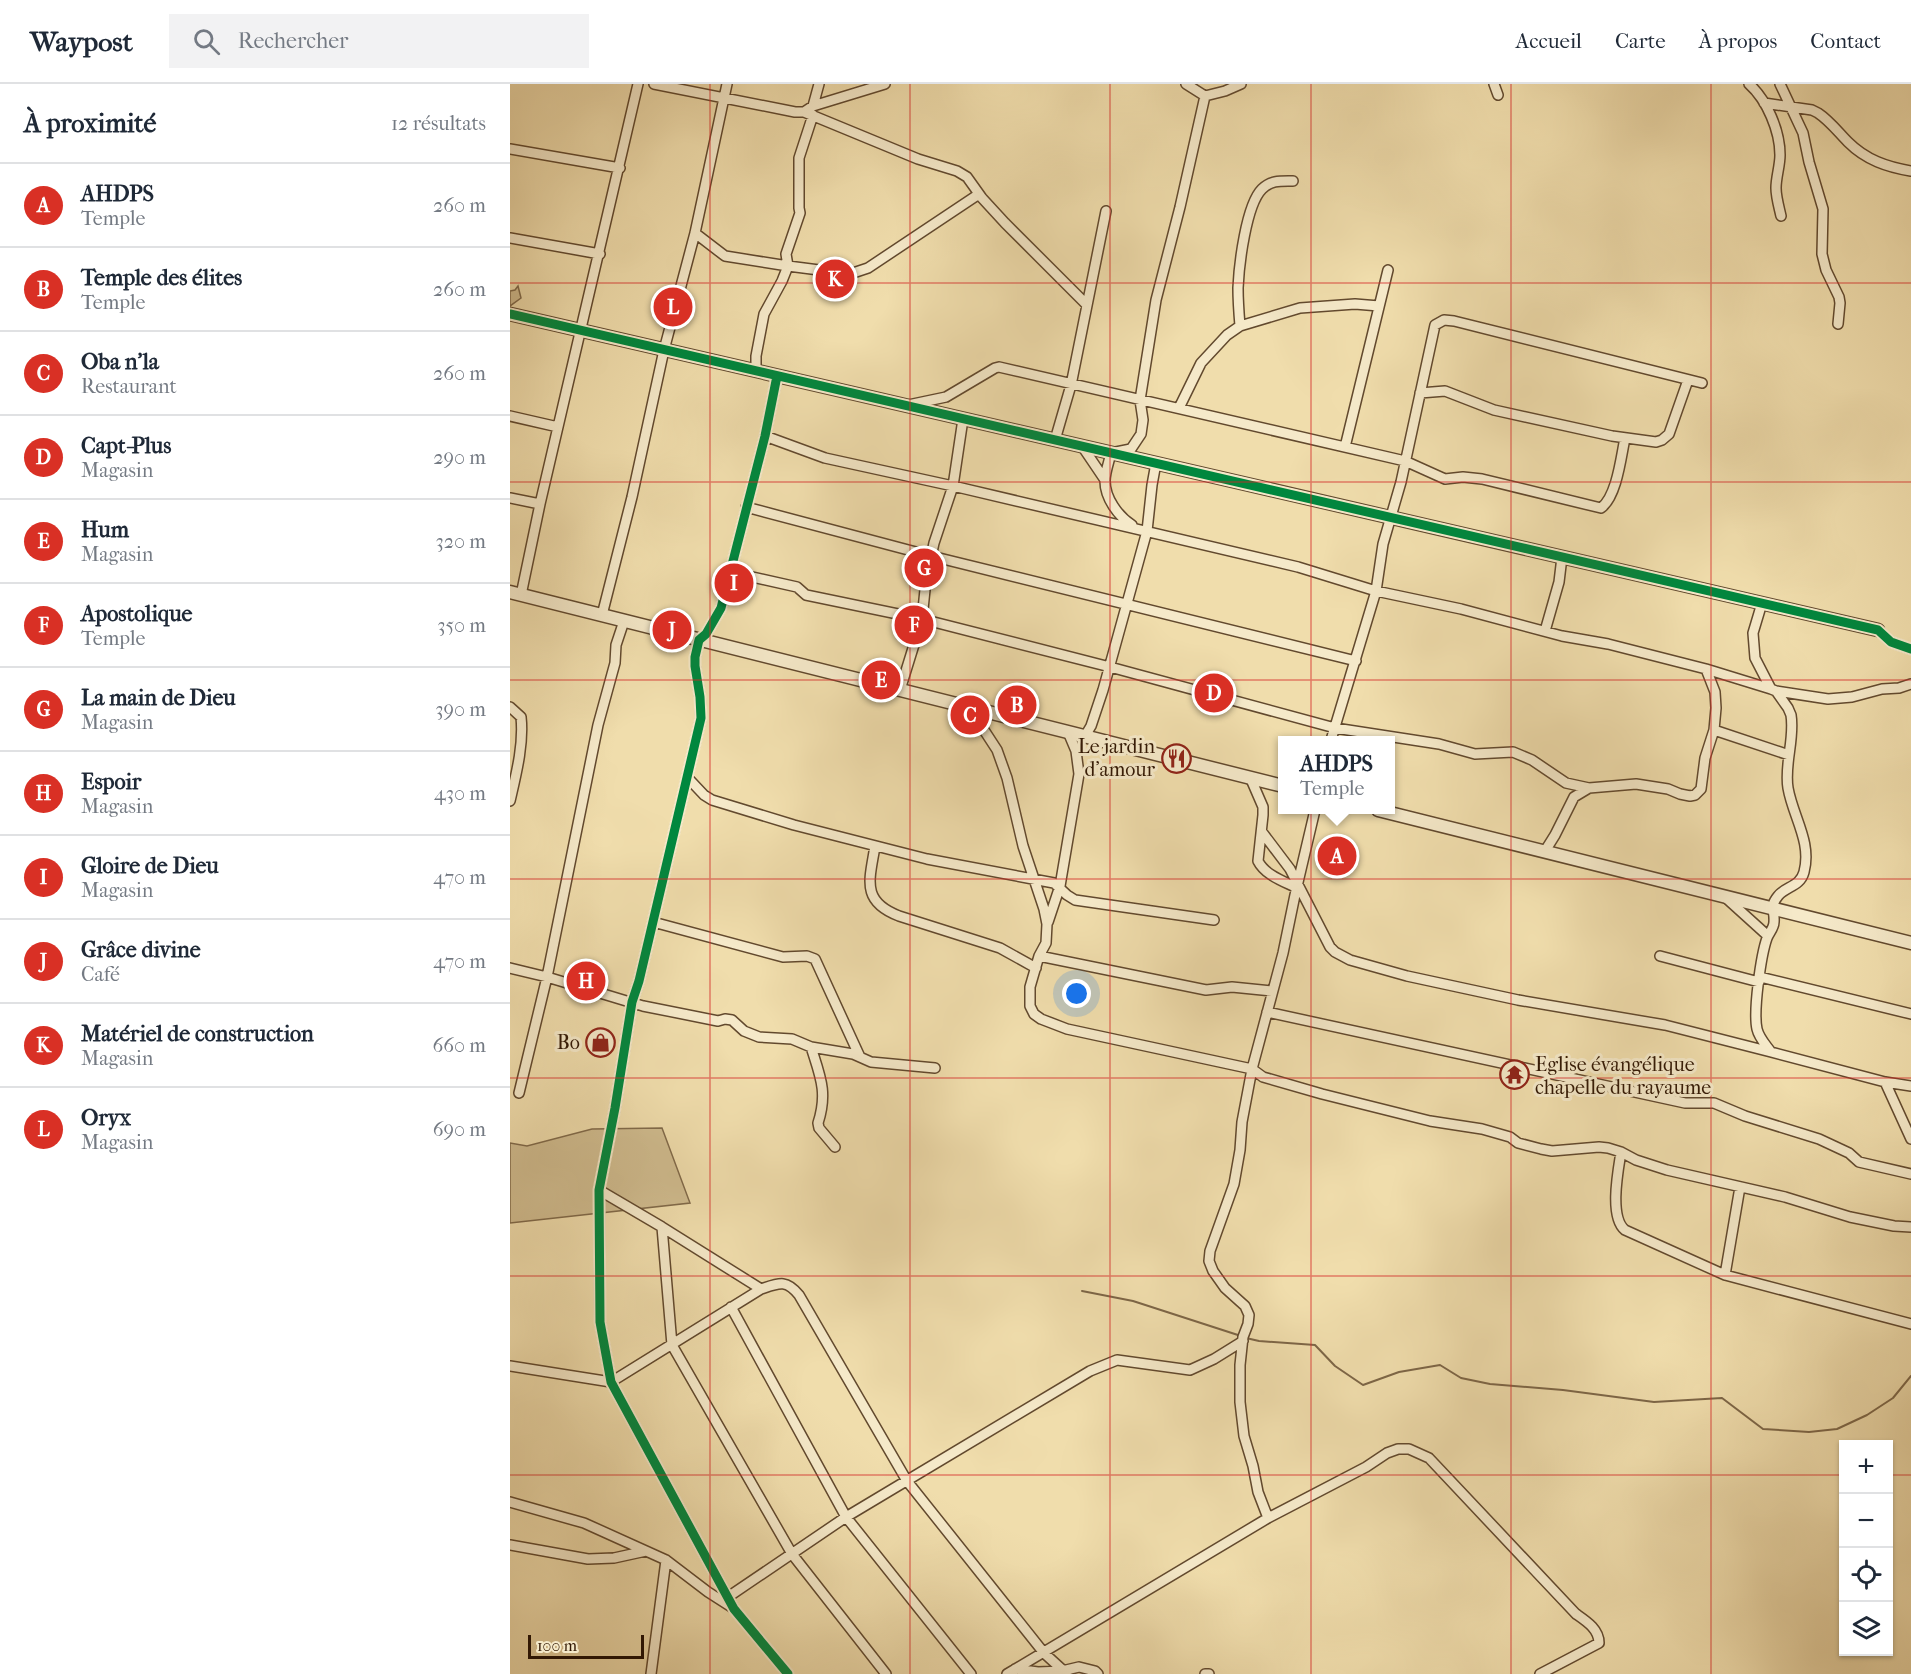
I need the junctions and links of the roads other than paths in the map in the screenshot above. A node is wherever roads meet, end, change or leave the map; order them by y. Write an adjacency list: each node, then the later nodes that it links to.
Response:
1 (638, 84): 18 (street)
2 (654, 84): 13 (street)
3 (727, 84): 13 (street)
4 (819, 84): 16 (street)
5 (885, 84): 16 (street)
6 (1186, 84): 12 (street)
7 (1241, 84): 12 (street)
8 (1494, 84): 11 (street)
9 (1749, 84): 14 (street)
10 (1780, 84): 15 (street)
11 (1498, 95)
12 (1205, 96): 43 (street)
13 (723, 99): 16 (street); 24 (street)
14 (1764, 103): 15 (street); 23 (street)
15 (1792, 107): 19 (street); 32 (street)
16 (810, 111): 21 (street); 27 (street)
17 (510, 149): 18 (street)
18 (620, 168): 26 (street)
19 (1911, 171)
20 (1293, 181): 33 (street)
21 (979, 194): 27 (street); 29 (street)
22 (1106, 211): 29 (street)
23 (1781, 216)
24 (695, 233): 27 (street); 35 (street)
25 (510, 238): 26 (street)
26 (600, 254): 34 (street)
27 (788, 266): 36 (street)
28 (1388, 270): 30 (street)
29 (1087, 305): 40 (street)
30 (1379, 306): 33 (street); 54 (street)
31 (510, 314): 34 (street)
32 (1838, 324)
33 (1240, 326): 45 (street)
34 (581, 331): 35 (street); 49 (street)
35 (664, 350): 36 (street); 74 (street)
36 (756, 371): 37 (street)
37 (777, 376): 44 (street); 50 (street)
38 (1688, 380): 39 (street); 41 (street); 51 (street)
39 (1702, 383)
40 (1071, 385): 42 (street); 43 (street); 52 (street)
41 (1420, 393): 51 (street); 56 (street)
42 (946, 397): 44 (street); 46 (street)
43 (1140, 400): 45 (street); 55 (street)
44 (905, 405): 46 (street)
45 (1179, 408): 54 (street)
46 (935, 412): 48 (street)
47 (510, 416): 49 (street)
48 (963, 418): 52 (street); 59 (street)
49 (558, 428): 61 (street)
50 (765, 435): 59 (street); 62 (street)
51 (1625, 438): 56 (street)
52 (1055, 440): 53 (street)
53 (1082, 446): 55 (street); 58 (street)
54 (1345, 447): 56 (street)
55 (1111, 453): 57 (street); 58 (street)
56 (1405, 461): 64 (street)
57 (1156, 463): 64 (street); 66 (street)
58 (1105, 480): 66 (street)
59 (953, 486): 66 (street); 67 (street)
60 (510, 498): 61 (street)
61 (540, 504): 71 (street)
62 (746, 507): 63 (street); 65 (street)
63 (762, 512): 65 (street); 67 (street)
64 (1390, 517): 68 (street); 70 (street)
65 (742, 521): 69 (street)
66 (1143, 530): 70 (street); 73 (street)
67 (931, 556): 73 (street); 75 (street)
68 (1562, 557): 72 (street); 78 (street)
69 (730, 572): 75 (street); 79 (street)
70 (1376, 591): 78 (street); 81 (street)
71 (516, 594): 74 (street)
72 (1762, 603): 77 (street); 86 (street)
73 (1128, 604): 81 (street); 82 (street)
74 (602, 615): 76 (street)
75 (922, 619): 82 (street); 85 (street)
76 (624, 621): 79 (street); 121 (street)
77 (1878, 630): 80 (street)
78 (1545, 631): 83 (street)
79 (699, 640): 85 (street); 97 (street)
80 (1911, 650)
81 (1356, 661): 89 (street)
82 (1110, 667): 89 (street); 92 (street)
83 (1706, 669): 86 (street); 90 (street)
84 (1911, 684): 86 (street)
85 (900, 690): 88 (street)
86 (1774, 690): 96 (street)
87 (510, 706): 101 (street)
88 (969, 707): 91 (street); 107 (street)
89 (1335, 728): 93 (street); 94 (street)
90 (1714, 730): 96 (street); 100 (street)
91 (1068, 732): 92 (street); 108 (street)
92 (1084, 736): 98 (street)
93 (1333, 736)
94 (1387, 736)
95 (1395, 737): 100 (street)
96 (1789, 755): 111 (street)
97 (687, 777): 105 (street); 113 (street)
98 (1250, 777): 99 (street); 104 (street)
99 (1278, 785)
100 (1588, 788): 106 (street)
101 (510, 801)
102 (1312, 814): 109 (street)
103 (1394, 814): 106 (street)
104 (1262, 832): 109 (street); 109 (street)
105 (875, 846): 107 (street); 120 (street)
106 (1545, 851): 110 (street)
107 (1033, 877): 108 (street); 114 (street)
108 (1060, 886): 112 (street); 114 (street)
109 (1297, 886): 123 (street); 128 (street)
110 (1722, 895): 111 (street); 115 (street)
111 (1772, 908): 115 (street); 116 (street)
112 (1214, 920)
113 (653, 922): 124 (street); 129 (street)
114 (1047, 924): 117 (street)
115 (1768, 936): 122 (street)
116 (1911, 943)
117 (1039, 956): 120 (street); 123 (street)
118 (1660, 956): 122 (street)
119 (510, 968): 121 (street)
120 (1036, 968): 131 (street)
121 (547, 977): 124 (street); 134 (street)
122 (1760, 980): 126 (street); 128 (street)
123 (1272, 992): 125 (street)
124 (632, 1002): 127 (street); 140 (street)
125 (1266, 1012): 131 (street); 138 (street)
126 (1911, 1014)
127 (811, 1047): 129 (street); 136 (street)
128 (1771, 1052): 132 (street)
129 (860, 1057): 130 (street)
130 (935, 1068)
131 (1252, 1069): 137 (street); 147 (street)
132 (1885, 1082): 133 (street); 135 (street)
133 (1911, 1086)
134 (519, 1093)
135 (1911, 1139)
136 (835, 1147)
137 (1621, 1152): 139 (street); 143 (street)
138 (1911, 1174)
139 (1740, 1187): 142 (street); 143 (street)
140 (599, 1190): 141 (street); 150 (street)
141 (662, 1227): 144 (street); 148 (street)
142 (1911, 1227)
143 (1725, 1275): 146 (street)
144 (761, 1289): 145 (street); 151 (street)
145 (731, 1307): 148 (street); 153 (street)
146 (1911, 1324)
147 (1243, 1341): 151 (street); 154 (street)
148 (672, 1345): 150 (street); 157 (street)
149 (510, 1366): 150 (street)
150 (611, 1382): 159 (street)
151 (907, 1481): 153 (street); 161 (street)
152 (510, 1502): 156 (street)
153 (846, 1517): 157 (street); 167 (street)
154 (1268, 1518): 161 (street); 169 (street)
155 (510, 1545): 156 (street)
156 (646, 1551): 158 (street)
157 (792, 1554): 159 (street); 166 (street)
158 (666, 1560): 160 (street); 164 (street)
159 (728, 1597): 160 (street)
160 (735, 1609): 165 (street)
161 (1044, 1653): 162 (street); 163 (street)
162 (1011, 1671): 163 (street)
163 (1065, 1672): 168 (street)
164 (651, 1674)
165 (788, 1674)
166 (886, 1674)
167 (971, 1674)
168 (1098, 1674)
169 (1540, 1674)

